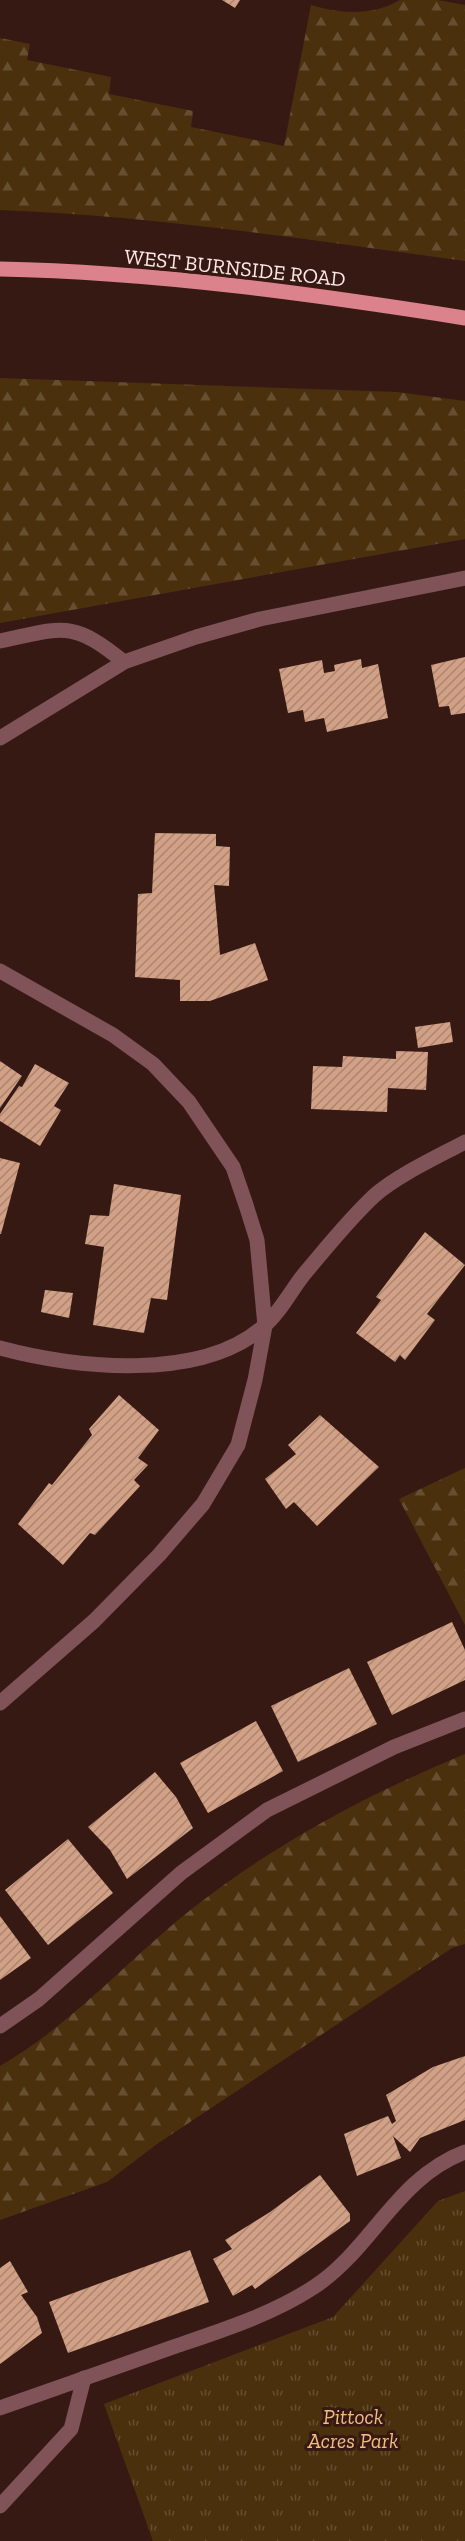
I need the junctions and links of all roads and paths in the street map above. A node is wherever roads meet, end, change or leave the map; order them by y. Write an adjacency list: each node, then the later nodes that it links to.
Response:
1 (0, 269): 2 (main road, WEST BURNSIDE ROAD)
2 (465, 318)
3 (465, 578): 5 (street)
4 (0, 641): 5 (street)
5 (124, 662): 6 (street)
6 (0, 738)
7 (0, 971): 9 (street)
8 (465, 1142): 9 (street)
9 (264, 1326): 10 (street); 11 (street)
10 (0, 1348)
11 (0, 1704)
12 (465, 1719): 13 (street)
13 (0, 2026)
14 (465, 2152): 15 (street)
15 (84, 2378): 16 (street); 17 (street)
16 (0, 2408)
17 (0, 2506)

